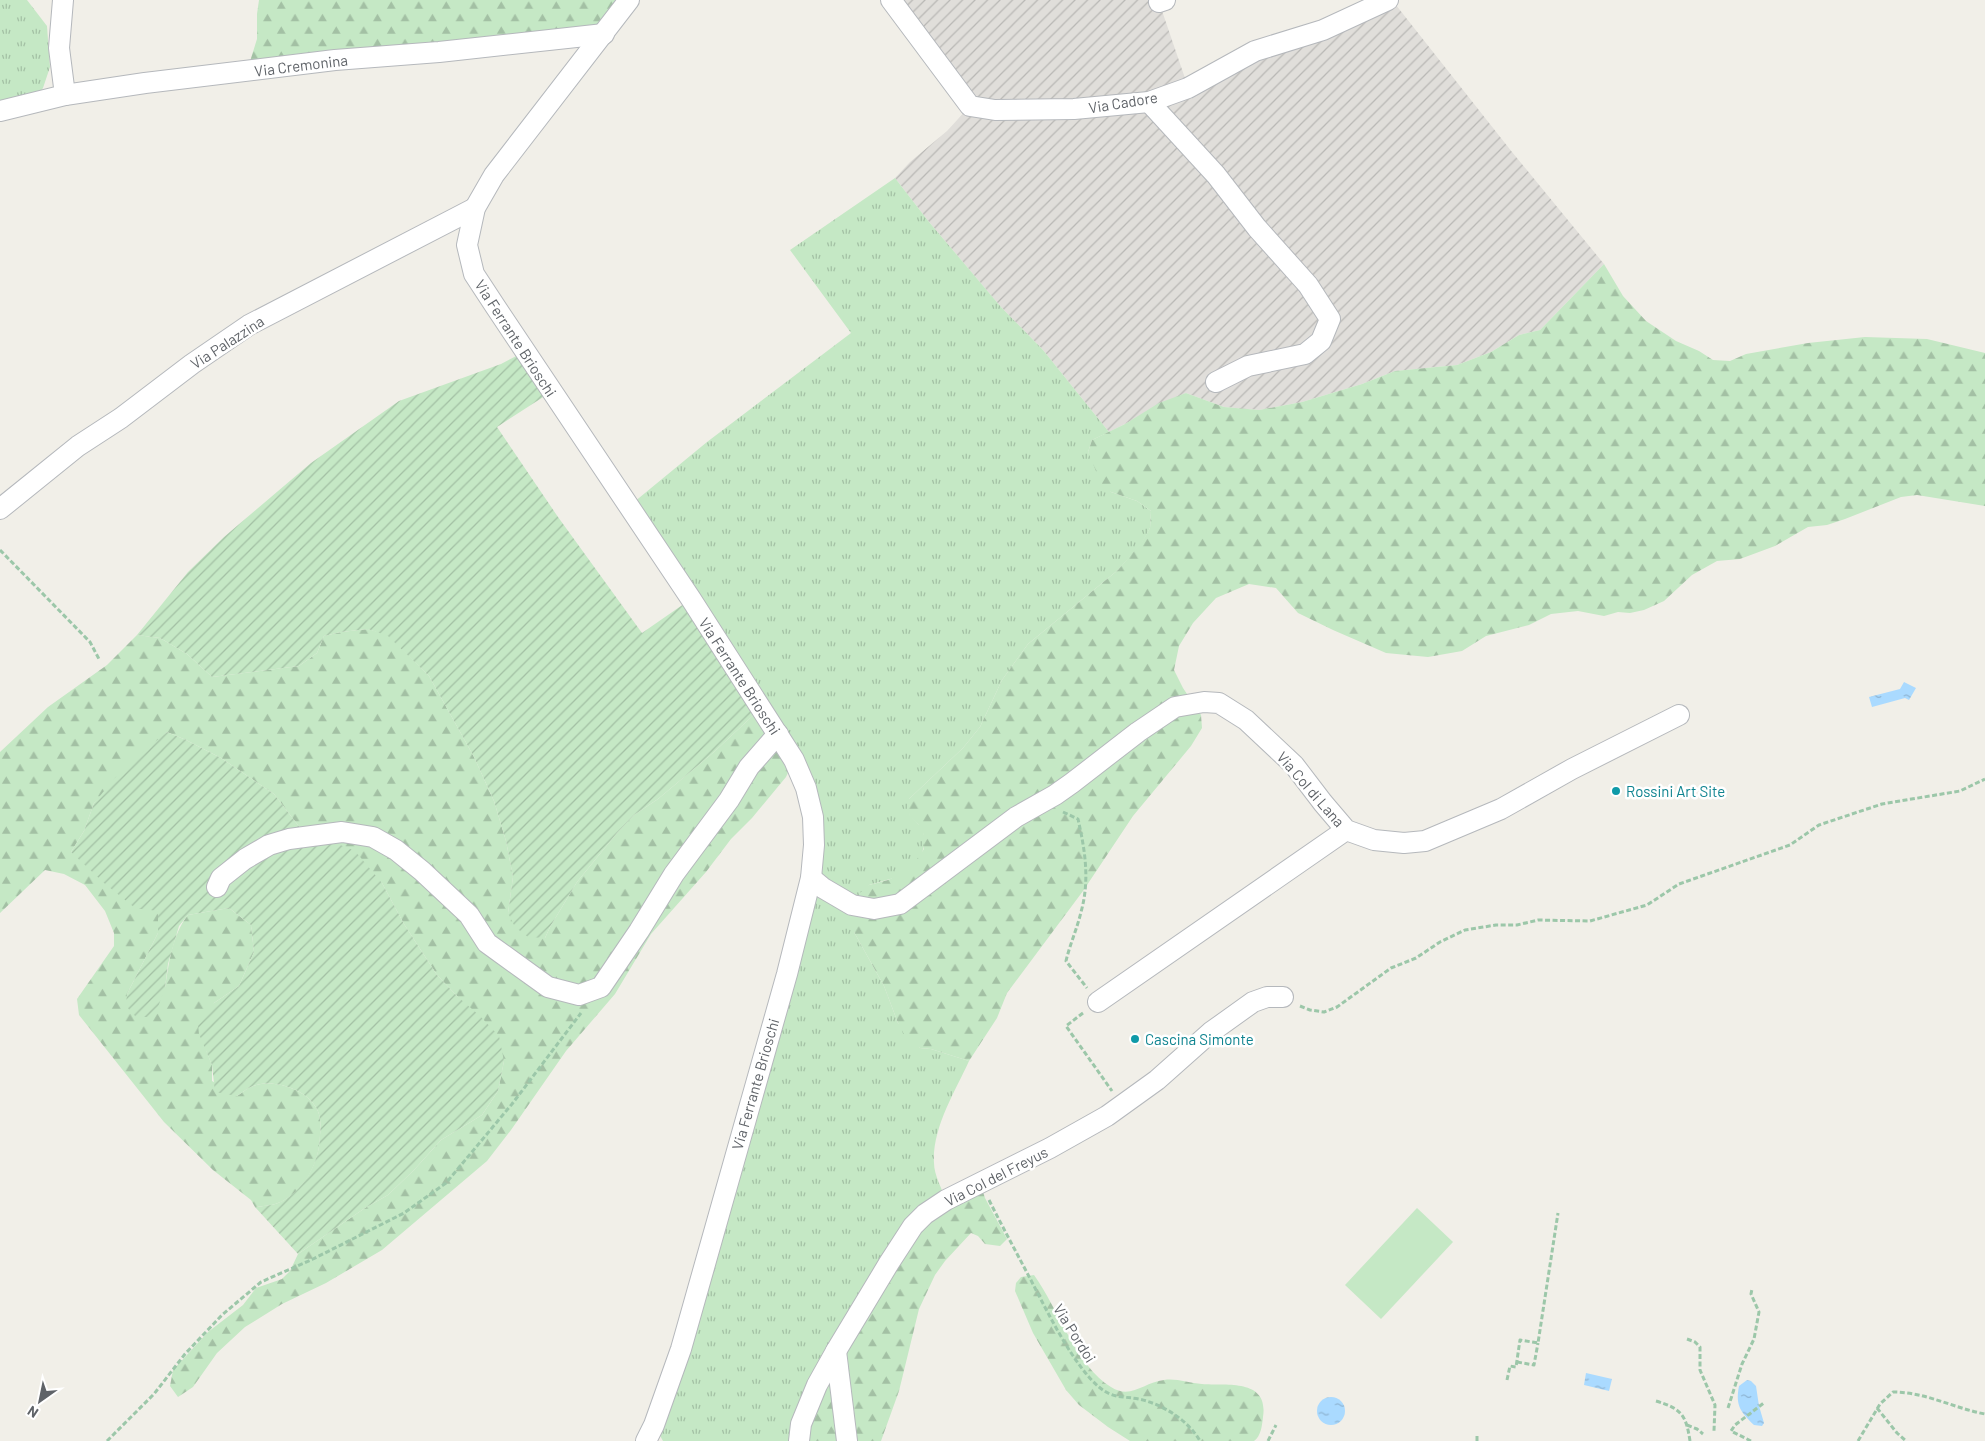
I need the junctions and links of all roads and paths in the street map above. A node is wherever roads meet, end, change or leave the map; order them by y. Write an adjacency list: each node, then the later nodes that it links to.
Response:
1 (63, 0): 6 (street)
2 (629, 0): 5 (street, Via Ferrante Brioschi)
3 (891, 0): 7 (street, Via Cadore)
4 (1388, 0): 7 (street, Via Cadore)
5 (604, 34): 6 (street, Via Cremonina); 9 (street, Via Ferrante Brioschi)
6 (66, 94): 8 (street, Via Cremonina)
7 (1149, 102): 10 (street)
8 (0, 111)
9 (475, 208): 11 (street, Via Palazzina); 15 (street, Via Ferrante Brioschi)
10 (1216, 382)
11 (0, 509)
12 (0, 550): 13 (path)
13 (99, 659)
14 (1679, 714): 16 (street, Via Col di Lana)
15 (778, 734): 21 (street, Via Ferrante Brioschi); 22 (street)
16 (1616, 747): 17 (street); 20 (street, Via Col di Lana)
17 (1636, 755)
18 (1985, 779): 23 (path)
19 (1060, 812): 24 (path)
20 (1346, 830): 21 (street, Via Col di Lana); 24 (street)
21 (811, 878): 46 (street, Via Ferrante Brioschi)
22 (217, 887)
23 (1282, 997): 26 (street, Via Col del Freyus)
24 (1098, 1002): 26 (path)
25 (583, 1010): 45 (path)
26 (1122, 1105): 27 (street, Via Col del Freyus)
27 (980, 1183): 32 (street, Via Col del Freyus); 49 (path, Via Pordoi)
28 (1558, 1213): 31 (path)
29 (1752, 1290): 37 (path)
30 (1687, 1339): 42 (path)
31 (1538, 1343): 33 (path); 33 (path)
32 (836, 1351): 47 (street, Via Col del Freyus); 48 (street)
33 (1517, 1362): 34 (path)
34 (1508, 1380)
35 (1656, 1401): 41 (path)
36 (1765, 1402): 53 (path)
37 (1728, 1408)
38 (1877, 1408): 39 (path); 54 (path); 55 (path)
39 (1985, 1414)
40 (1276, 1425): 50 (path)
41 (1687, 1425): 43 (path); 52 (path)
42 (1714, 1431)
43 (1702, 1434)
44 (1477, 1436): 51 (path)
45 (107, 1441)
46 (646, 1441)
47 (799, 1441)
48 (848, 1441)
49 (1200, 1441)
50 (1268, 1441)
51 (1477, 1441)
52 (1690, 1441)
53 (1751, 1441)
54 (1858, 1441)
55 (1906, 1441)

